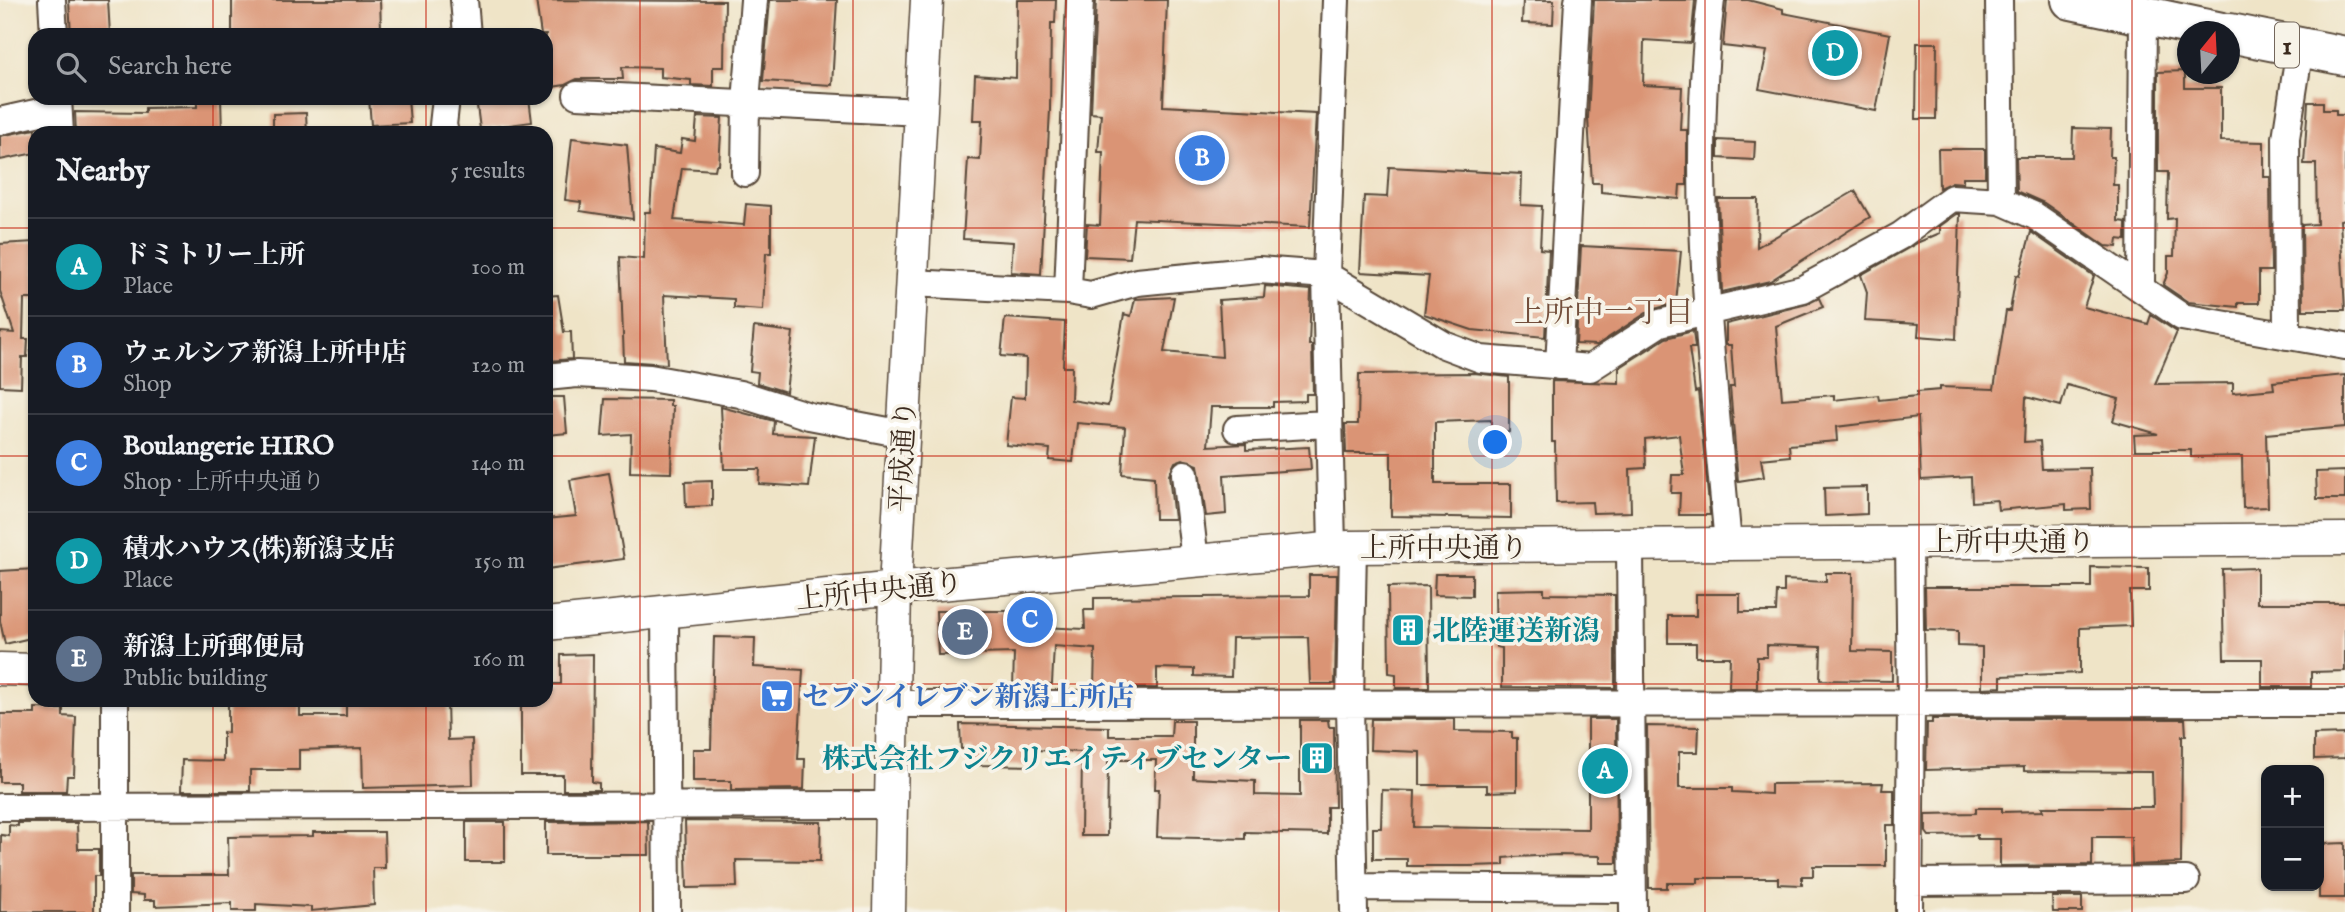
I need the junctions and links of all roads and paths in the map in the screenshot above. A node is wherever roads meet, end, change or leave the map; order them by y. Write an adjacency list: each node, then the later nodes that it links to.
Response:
1 (52, 0): 13 (street)
2 (464, 0): 14 (street)
3 (754, 0): 19 (street)
4 (927, 0): 21 (street, 平成通り)
5 (1080, 0): 30 (street)
6 (1336, 0): 27 (street)
7 (1578, 0): 34 (street)
8 (1711, 0): 31 (street)
9 (1999, 0): 26 (street)
10 (2071, 0): 11 (main road)
11 (2143, 15): 12 (main road); 29 (street)
12 (2177, 22)
13 (54, 28)
14 (466, 28)
15 (2240, 35): 16 (main road, 1)
16 (2300, 47): 17 (main road, 1); 32 (street)
17 (2345, 56)
18 (576, 95): 19 (street)
19 (746, 102): 21 (street); 25 (street)
20 (445, 105): 24 (street)
21 (921, 112): 28 (street, 平成通り)
22 (59, 113): 23 (street)
23 (0, 121)
24 (443, 126)
25 (745, 173)
26 (2001, 201): 29 (street); 31 (street)
27 (1325, 275): 30 (street); 34 (street); 36 (street)
28 (911, 283): 30 (street); 38 (street, 平成通り)
29 (2141, 286): 32 (street)
30 (1068, 290)
31 (1707, 314): 34 (street); 42 (street)
32 (2287, 336): 33 (street)
33 (2345, 346)
34 (1559, 366)
35 (553, 376): 38 (street)
36 (1327, 424): 37 (street); 44 (street)
37 (1237, 429)
38 (904, 434): 46 (street, 平成通り)
39 (1185, 474): 45 (street)
40 (2345, 539): 41 (street, 上所中央通り)
41 (1909, 542): 42 (street, 上所中央通り); 54 (street)
42 (1728, 544): 43 (street, 上所中央通り)
43 (1630, 546): 44 (street, 上所中央通り); 55 (street)
44 (1342, 547): 45 (street, 上所中央通り); 53 (street)
45 (1195, 561): 46 (street, 上所中央通り)
46 (895, 588): 47 (street, 上所中央通り); 52 (street, 平成通り)
47 (666, 612): 48 (street, 上所中央通り); 57 (street)
48 (553, 623)
49 (0, 669): 50 (street)
50 (28, 670)
51 (2345, 703): 54 (street)
52 (894, 704): 53 (street); 58 (street, 平成通り)
53 (1350, 704): 55 (street); 64 (street)
54 (1912, 704): 55 (street); 62 (street)
55 (1629, 706): 68 (street)
56 (115, 707): 59 (street)
57 (666, 804): 58 (street); 59 (street); 66 (street)
58 (891, 805): 67 (street, 平成通り)
59 (115, 806): 60 (street); 65 (street)
60 (0, 807)
61 (2186, 880): 62 (street)
62 (1909, 882): 69 (street)
63 (1619, 889): 64 (street)
64 (1354, 900)
65 (116, 912)
66 (667, 912)
67 (889, 912)
68 (1633, 912)
69 (1909, 912)

